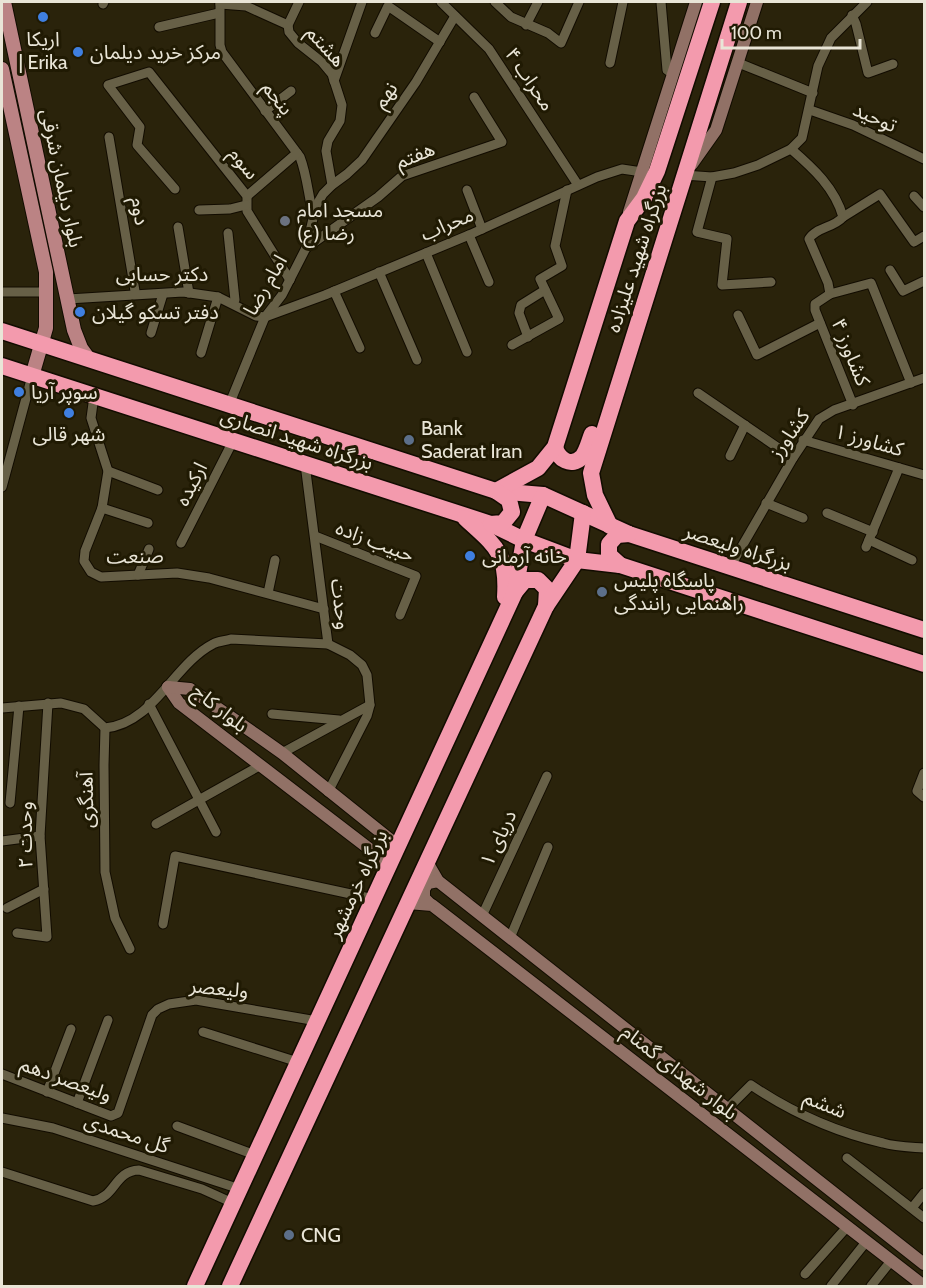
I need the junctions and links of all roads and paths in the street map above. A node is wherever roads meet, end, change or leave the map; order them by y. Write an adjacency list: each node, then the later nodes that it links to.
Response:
1 (4, 2): 75 (main road, بلوار دیلمان شرقی)
2 (298, 2): 18 (street, هشتم)
3 (362, 2): 28 (street)
4 (441, 2): 17 (street, محراب ۴)
5 (538, 2): 19 (street)
6 (579, 2): 19 (street)
7 (623, 2): 23 (street)
8 (661, 2): 27 (street)
9 (696, 2): 27 (main road)
10 (712, 2): 52 (highway, بزرگراه شهید علیزاده)
11 (739, 2): 39 (highway, بزرگراه شهید علیزاده)
12 (757, 2): 39 (main road)
13 (867, 2): 16 (street)
14 (501, 4): 19 (street)
15 (219, 6): 18 (street); 20 (street); 33 (street, پنجم)
16 (856, 9): 25 (street); 30 (street)
17 (455, 16): 22 (street, نهم); 42 (street, محراب ۴)
18 (288, 25): 28 (street, هشتم)
19 (526, 25)
20 (159, 27)
21 (375, 33): 22 (street)
22 (440, 42): 41 (street, نهم)
23 (610, 63)
24 (741, 64): 30 (street)
25 (893, 64)
26 (2, 69): 61 (main road, بلوار دیلمان شرقی)
27 (673, 74): 38 (main road)
28 (334, 81): 41 (street, هشتم)
29 (291, 91): 33 (street)
30 (813, 93): 32 (street)
31 (474, 97): 58 (street, هفتم)
32 (810, 110): 35 (street); 37 (street, توحید)
33 (265, 111): 36 (street, پنجم)
34 (110, 137): 69 (street, دوم)
35 (791, 149): 40 (street); 51 (street)
36 (297, 153): 47 (street); 50 (street, پنجم)
37 (924, 159)
38 (642, 172): 42 (street, محراب); 52 (main road)
39 (684, 175): 40 (street); 95 (highway, بزرگراه شهید علیزاده)
40 (712, 177): 66 (street)
41 (332, 185): 50 (street, امام رضا)
42 (578, 185): 45 (street, محراب)
43 (175, 189): 47 (street, سوم)
44 (467, 190): 54 (street)
45 (567, 190): 54 (street, محراب); 68 (street)
46 (914, 196): 48 (street)
47 (246, 201): 49 (street); 63 (street, سوم)
48 (924, 207)
49 (198, 210)
50 (314, 216): 58 (street, امام رضا)
51 (843, 217): 57 (street); 74 (street, کشاورز ۴)
52 (627, 221): 103 (highway, بزرگراه شهید علیزاده)
53 (178, 227): 67 (street)
54 (482, 229): 56 (street, محراب)
55 (228, 234): 77 (street)
56 (469, 235): 59 (street, محراب); 65 (street)
57 (924, 236)
58 (306, 248): 63 (street, امام رضا)
59 (426, 253): 62 (street, محراب); 87 (street)
60 (890, 270): 64 (street)
61 (46, 272): 72 (main road, بلوار دیلمان شرقی); 81 (main road)
62 (379, 272): 70 (street, محراب); 91 (street)
63 (290, 280): 79 (street, امام رضا)
64 (924, 280)
65 (489, 282)
66 (771, 282)
67 (188, 290): 69 (street, دکتر حسابی); 73 (street, دکتر حسابی); 76 (street, دکتر حسابی); 77 (street, دکتر حسابی)
68 (545, 290): 84 (street); 84 (street)
69 (135, 291): 75 (street, دکتر حسابی)
70 (334, 291): 79 (street, محراب); 86 (street)
71 (2, 292): 72 (street)
72 (45, 292): 90 (main road, بلوار دیلمان شرقی)
73 (163, 294): 75 (street, دکتر حسابی); 83 (street)
74 (830, 294): 80 (street, کشاورز ۴); 94 (street)
75 (67, 297): 81 (main road, بلوار دیلمان شرقی)
76 (218, 297): 79 (street, دکتر حسابی); 88 (street)
77 (236, 300): 79 (street, دکتر حسابی)
78 (738, 315): 80 (street)
79 (265, 317): 98 (street, امام رضا)
80 (820, 323): 99 (street, کشاورز ۴)
81 (74, 330): 89 (main road, بلوار دیلمان شرقی)
82 (2, 331): 90 (highway, بزرگراه شهید انصاری)
83 (151, 333)
84 (528, 336): 85 (street)
85 (512, 345)
86 (360, 348)
87 (467, 352)
88 (201, 353)
89 (89, 359): 90 (highway, بزرگراه شهید انصاری); 98 (highway, بزرگراه شهید انصاری)
90 (36, 360): 92 (highway, بزرگراه شهید انصاری); 97 (highway, بزرگراه شهید انصاری); 110 (street)
91 (417, 360)
92 (2, 366)
93 (924, 378): 94 (street, کشاورز)
94 (911, 383): 99 (street, کشاورز)
95 (616, 388): 103 (highway); 122 (highway, بزرگراه شهید علیزاده)
96 (698, 393): 100 (street)
97 (94, 396): 102 (highway, بزرگراه شهید انصاری); 108 (street, صنعت)
98 (229, 405): 112 (highway, بزرگراه شهید انصاری)
99 (853, 405): 101 (street, کشاورز)
100 (745, 425): 104 (street); 105 (street)
101 (803, 440): 105 (street, کشاورز); 107 (street, کشاورز ۱)
102 (233, 441): 106 (highway, بزرگراه شهید انصاری); 127 (street, ارکیده)
103 (555, 447): 112 (highway, بزرگراه شهید علیزاده)
104 (730, 456)
105 (793, 458): 114 (street, کشاورز)
106 (305, 464): 118 (highway, بزرگراه شهید انصاری); 124 (street, وحدت)
107 (899, 468): 109 (street, کشاورز ۱); 126 (street)
108 (108, 471): 111 (street); 115 (street, صنعت)
109 (924, 475)
110 (2, 487)
111 (158, 490)
112 (496, 491): 113 (highway, بزرگراه شهید انصاری); 121 (highway)
113 (543, 495): 116 (highway, بزرگراه ولیعصر); 125 (highway, بزرگراه خرمشهر)
114 (766, 503): 119 (street); 133 (street, کشاورز)
115 (102, 508): 120 (street); 134 (street, صنعت)
116 (582, 513): 122 (highway, بزرگراه ولیعصر); 130 (highway)
117 (827, 513): 126 (street)
118 (459, 514): 121 (highway, بزرگراه شهید انصاری); 139 (highway)
119 (803, 518)
120 (148, 523)
121 (491, 524): 125 (highway, بزرگراه شهید انصاری)
122 (610, 526): 123 (highway, بزرگراه ولیعصر)
123 (629, 534): 132 (highway); 133 (highway, بزرگراه ولیعصر)
124 (315, 536): 138 (street, وحدت); 140 (street, حبیب زاده)
125 (524, 540): 130 (highway, بزرگراه شهید انصاری); 135 (highway, بزرگراه خرمشهر)
126 (869, 540): 131 (street)
127 (182, 543)
128 (149, 549): 134 (street)
129 (275, 560): 136 (street)
130 (577, 560): 132 (highway); 137 (highway)
131 (912, 560)
132 (620, 565): 143 (highway)
133 (730, 567): 141 (highway, بزرگراه ولیعصر)
134 (138, 575): 136 (street, صنعت)
135 (515, 592): 137 (highway); 139 (highway, بزرگراه خرمشهر)
136 (268, 593): 138 (street, صنعت)
137 (546, 606): 169 (highway)
138 (324, 609): 142 (street, وحدت)
139 (504, 614): 167 (highway, بزرگراه خرمشهر)
140 (400, 615)
141 (924, 630)
142 (328, 644): 144 (street); 147 (street, وحدت)
143 (924, 664)
144 (168, 687): 146 (street); 153 (main road, بلوار کاج); 154 (main road, بلوار کاج)
145 (48, 703): 148 (street); 152 (street); 164 (street, وحدت ۲)
146 (149, 704): 152 (street); 159 (street)
147 (370, 705): 151 (street); 157 (street)
148 (19, 706): 149 (street); 160 (street)
149 (2, 708)
150 (272, 714): 151 (street)
151 (339, 720): 153 (street)
152 (105, 728): 181 (street, آهنگری)
153 (282, 753): 157 (main road, بلوار کاج)
154 (261, 765): 159 (street); 166 (main road, بلوار کاج)
155 (924, 773): 158 (street)
156 (547, 776): 177 (street, دریای ۱)
157 (328, 792): 162 (main road, بلوار کاج)
158 (921, 794)
159 (200, 800): 161 (street); 163 (street)
160 (10, 803)
161 (156, 824)
162 (378, 830): 166 (main road); 167 (main road, بلوار کاج)
163 (216, 832)
164 (40, 836): 165 (street); 172 (street, وحدت ۲)
165 (2, 841)
166 (365, 844): 170 (main road, بلوار کاج)
167 (398, 846): 170 (highway, بزرگراه خرمشهر)
168 (548, 847): 180 (street)
169 (427, 862): 171 (main road, بلوار شهدای گمنام); 174 (highway)
170 (389, 864): 173 (highway, بزرگراه خرمشهر)
171 (438, 881): 175 (main road); 177 (main road, بلوار شهدای گمنام)
172 (44, 889): 176 (street); 179 (street, وحدت ۲)
173 (374, 899): 178 (street); 183 (highway, بزرگراه خرمشهر)
174 (408, 903): 175 (main road); 210 (highway)
175 (430, 904): 193 (main road, بلوار شهدای گمنام)
176 (7, 908)
177 (482, 916): 180 (main road, بلوار شهدای گمنام)
178 (163, 924)
179 (17, 933)
180 (510, 938): 190 (main road, بلوار شهدای گمنام)
181 (130, 949)
182 (108, 1020): 189 (street)
183 (317, 1021): 186 (highway, بزرگراه خرمشهر); 191 (street, ولیعصر)
184 (71, 1029): 188 (street)
185 (203, 1032): 186 (street)
186 (298, 1062): 196 (highway, بزرگراه خرمشهر)
187 (2, 1074): 188 (street, ولیعصر دهم)
188 (47, 1092): 189 (street, ولیعصر دهم)
189 (78, 1103): 191 (street, ولیعصر دهم)
190 (728, 1109): 193 (main road); 195 (street, ششم); 206 (main road, بلوار شهدای گمنام)
191 (118, 1113)
192 (2, 1118): 200 (street, گل محمدی)
193 (716, 1124): 203 (main road, بلوار شهدای گمنام)
194 (177, 1126): 196 (street)
195 (924, 1148)
196 (255, 1155): 200 (highway, بزرگراه خرمشهر)
197 (847, 1158): 201 (street)
198 (2, 1172): 200 (street)
199 (924, 1193): 201 (street)
200 (237, 1196): 209 (highway, بزرگراه خرمشهر)
201 (912, 1208): 202 (street)
202 (924, 1218)
203 (847, 1227): 204 (main road, بلوار شهدای گمنام); 207 (street)
204 (866, 1242): 205 (main road, بلوار شهدای گمنام); 211 (street)
205 (891, 1261): 208 (main road, بلوار شهدای گمنام); 212 (street)
206 (924, 1264)
207 (805, 1274)
208 (919, 1285)
209 (195, 1287)
210 (230, 1287)
211 (831, 1287)
212 (872, 1287)

